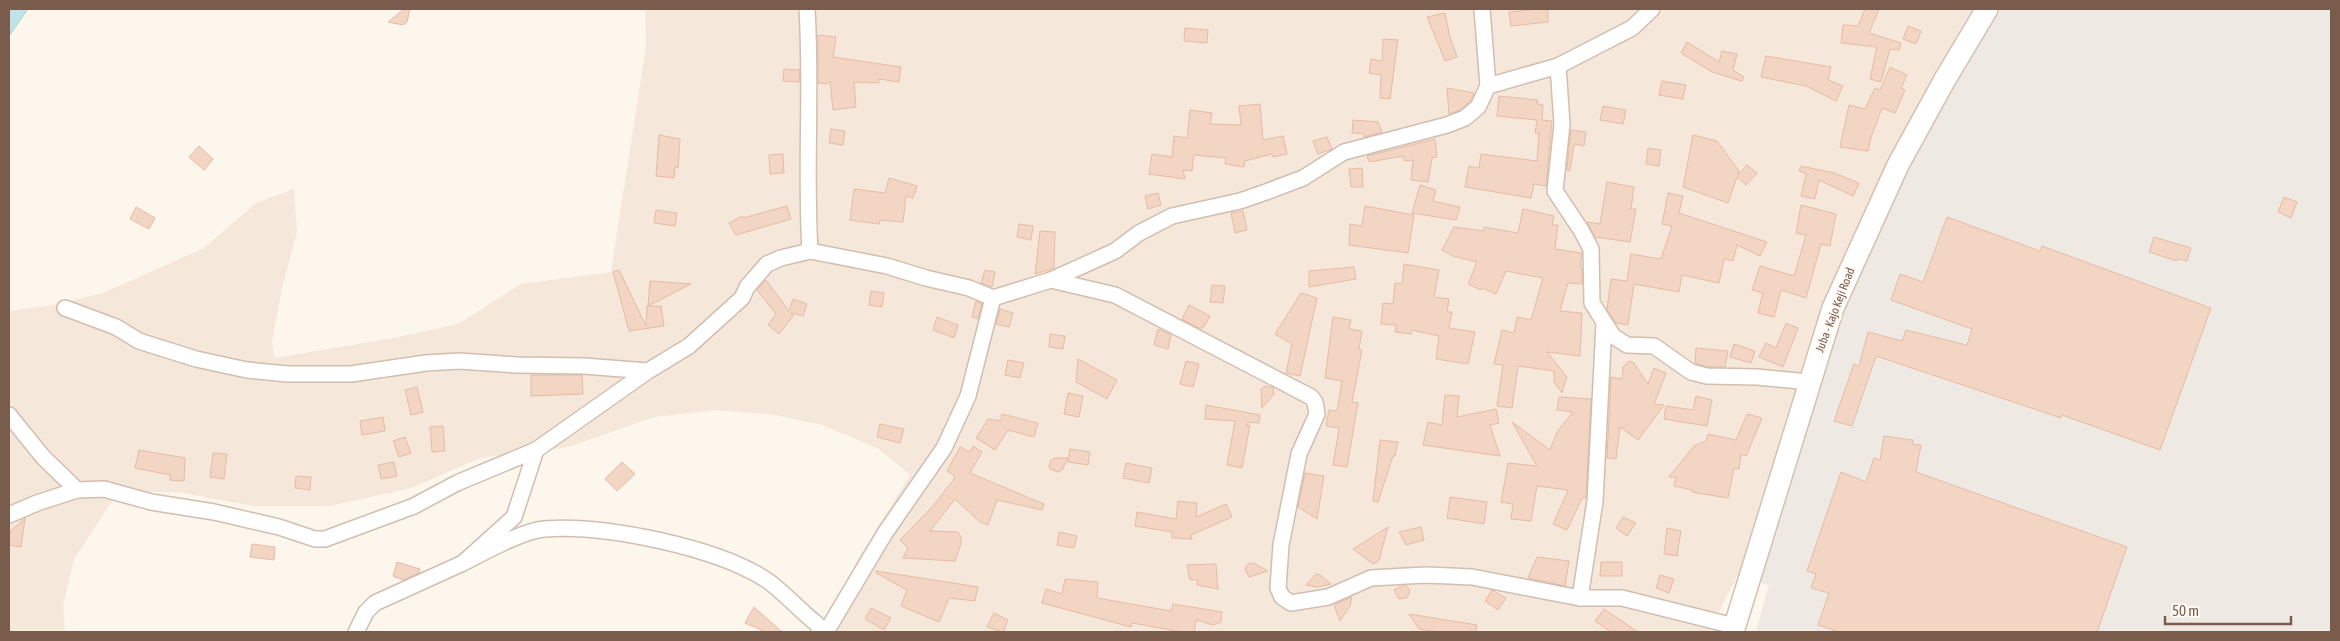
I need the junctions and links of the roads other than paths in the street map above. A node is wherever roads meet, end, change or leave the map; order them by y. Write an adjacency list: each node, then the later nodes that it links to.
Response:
1 (807, 9): 7 (street)
2 (1482, 9): 6 (street)
3 (1652, 9): 5 (street)
4 (1987, 9): 13 (main road, Juba - Kajo Keji Road)
5 (1558, 66): 6 (street); 11 (street)
6 (1488, 86): 8 (street)
7 (810, 251): 9 (street); 12 (street)
8 (1051, 280): 9 (street); 19 (street)
9 (994, 298): 23 (street)
10 (65, 308): 12 (street)
11 (1604, 324): 13 (street); 19 (street)
12 (648, 371): 15 (street)
13 (1809, 382): 20 (main road, Juba - Kajo Keji Road)
14 (9, 415): 16 (street)
15 (536, 450): 16 (street); 18 (street)
16 (77, 490): 17 (street)
17 (9, 515)
18 (463, 563): 21 (street); 22 (street)
19 (1580, 598): 20 (street)
20 (1734, 629)
21 (356, 632)
22 (821, 632)
23 (826, 632)

